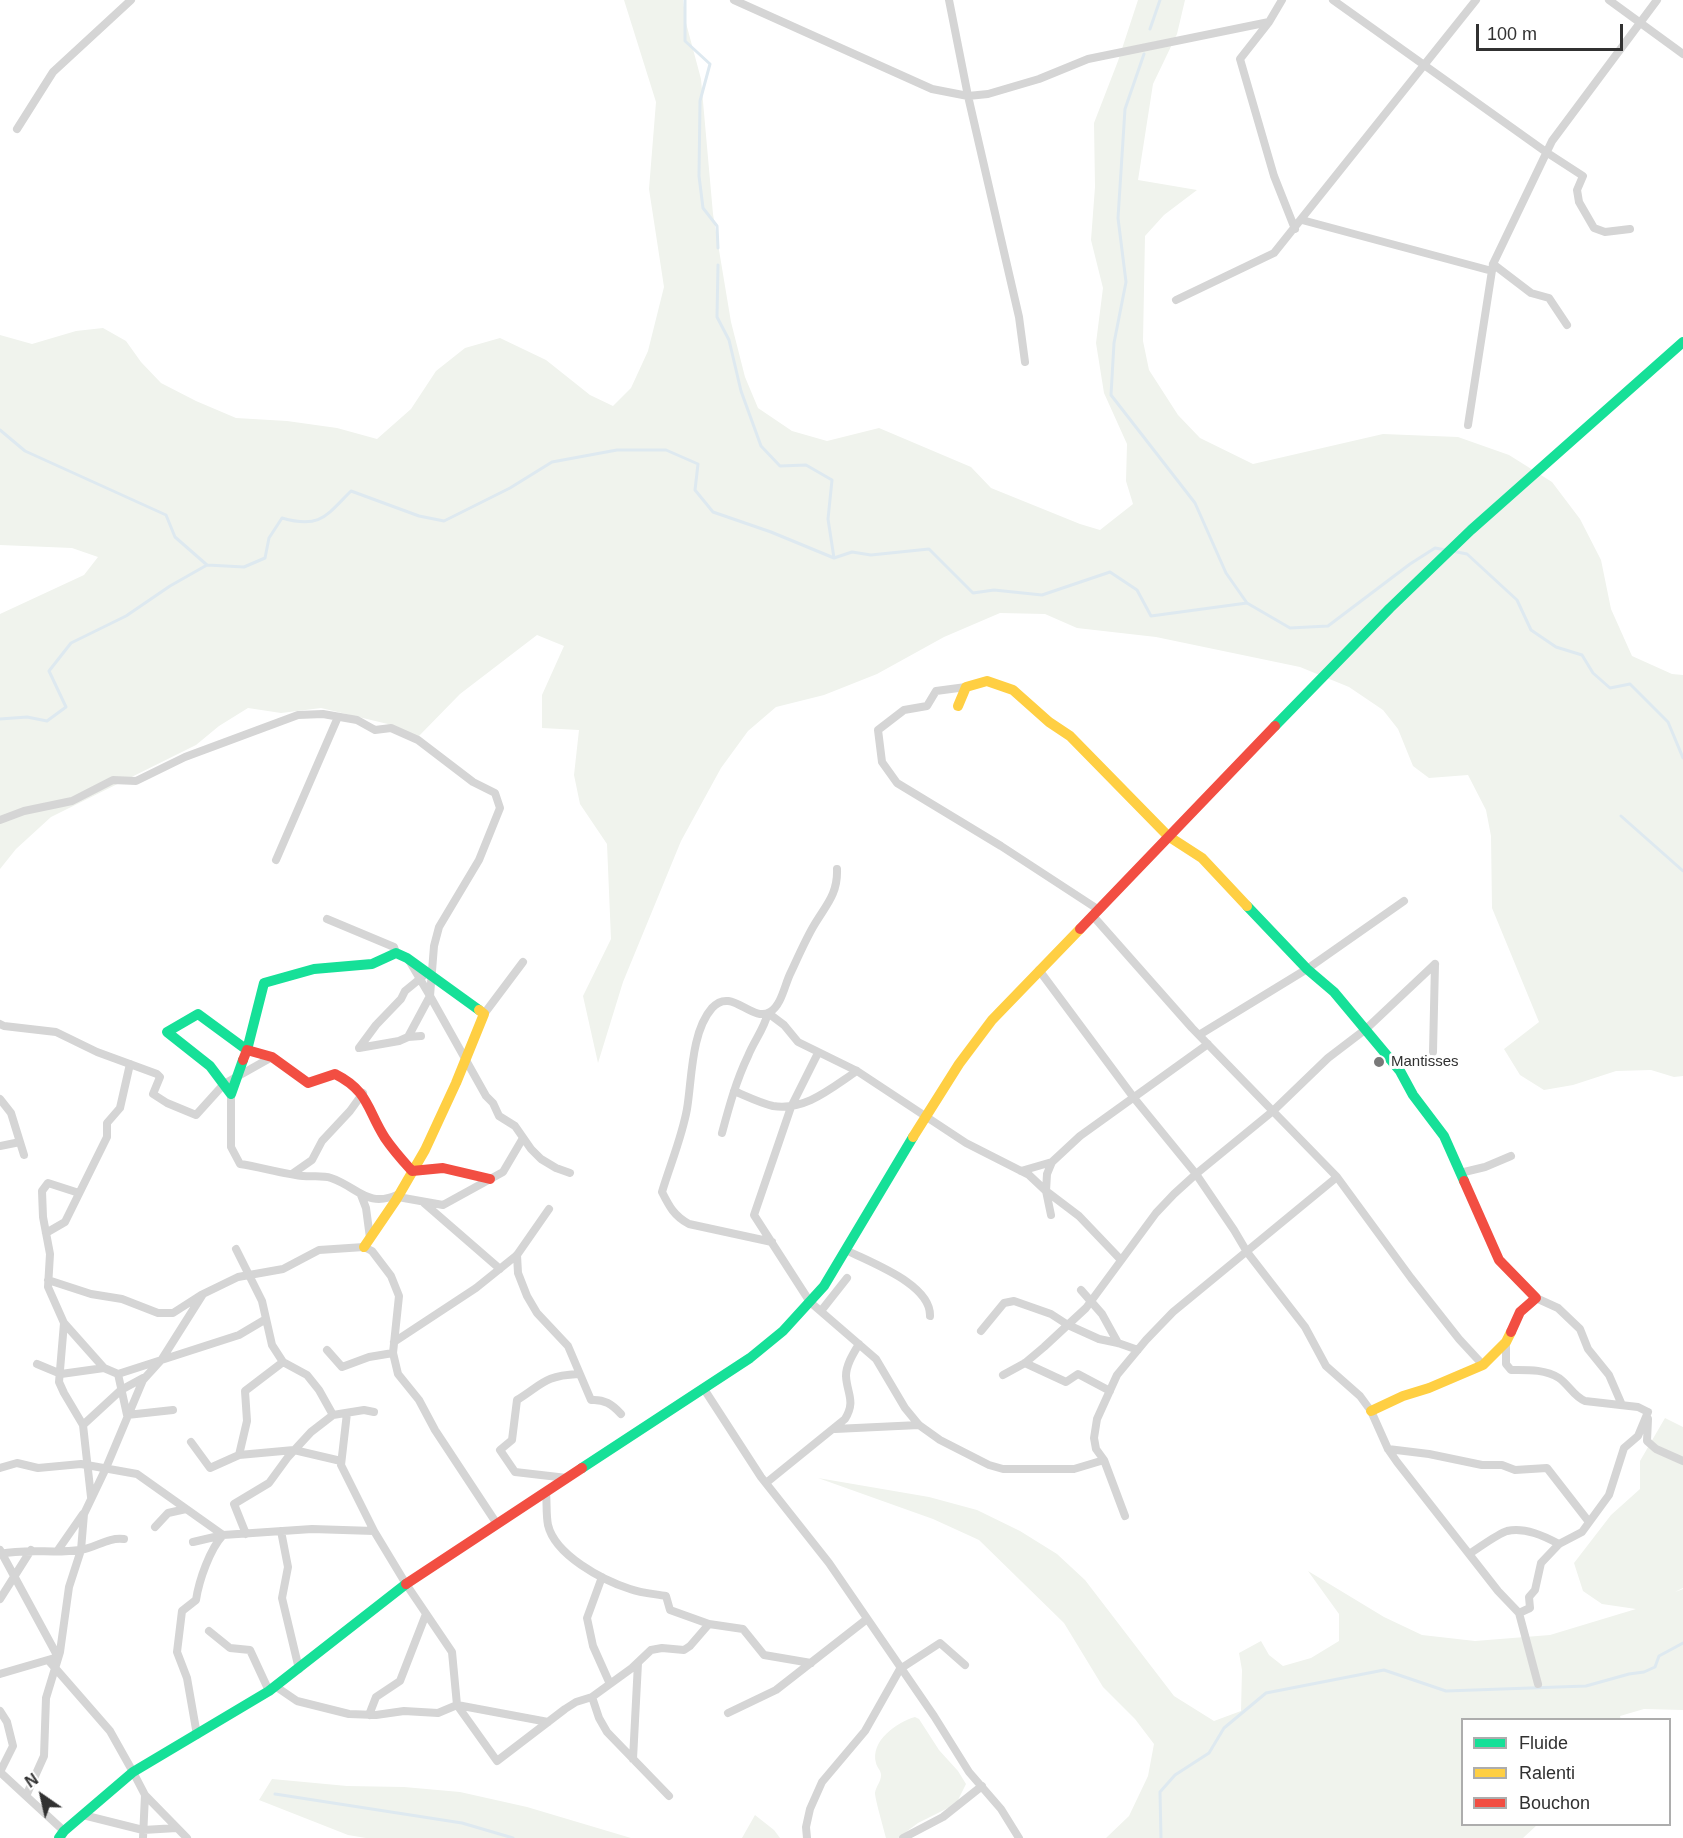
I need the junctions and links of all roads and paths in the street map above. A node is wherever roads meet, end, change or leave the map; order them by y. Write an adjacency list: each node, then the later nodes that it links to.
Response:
1 (130, 0): 14 (street)
2 (735, 0): 13 (street)
3 (949, 0): 13 (street)
4 (1282, 0): 9 (street)
5 (1333, 0): 12 (street)
6 (1476, 0): 12 (street)
7 (1609, 0): 10 (street)
8 (1657, 0): 10 (street)
9 (1269, 22): 13 (street); 17 (street)
10 (1641, 23): 11 (street); 15 (street)
11 (1683, 54)
12 (1425, 65): 15 (street); 16 (street)
13 (969, 96): 23 (street)
14 (16, 129)
15 (1545, 152): 18 (street); 19 (street)
16 (1302, 220): 17 (street); 19 (street)
17 (1295, 229): 20 (street)
18 (1630, 229)
19 (1493, 268): 21 (street); 24 (street)
20 (1176, 300)
21 (1567, 325)
22 (1683, 342): 29 (street)
23 (1024, 362)
24 (1468, 425)
25 (966, 687): 26 (street); 29 (street); 33 (street)
26 (958, 706)
27 (338, 717): 28 (street); 30 (street); 39 (street)
28 (0, 820)
29 (1168, 836): 33 (street); 37 (street)
30 (276, 860)
31 (837, 869): 41 (street)
32 (1404, 901): 37 (street)
33 (1096, 913): 38 (street); 45 (street)
34 (327, 919): 35 (street)
35 (396, 953): 39 (street); 49 (street)
36 (523, 962): 42 (street)
37 (1307, 969): 44 (street); 45 (street)
38 (1039, 970): 62 (street); 65 (street)
39 (426, 976): 40 (street); 40 (street); 42 (street); 47 (street)
40 (430, 996): 47 (street); 53 (street)
41 (768, 1013): 51 (street); 58 (street); 90 (street)
42 (484, 1014): 53 (street)
43 (0, 1024): 54 (street)
44 (1366, 1029): 50 (street); 64 (street); 76 (street)
45 (1199, 1035): 48 (street)
46 (421, 1036): 47 (street)
47 (408, 1037)
48 (1208, 1044): 62 (street); 64 (street)
49 (247, 1050): 52 (street); 56 (street); 57 (street)
50 (1432, 1052)
51 (818, 1053): 55 (street); 63 (street)
52 (272, 1057): 56 (street); 59 (street)
53 (466, 1060): 67 (street); 74 (street)
54 (130, 1064): 57 (street); 82 (street)
55 (857, 1071): 63 (street); 65 (street)
56 (236, 1077): 57 (street); 60 (street)
57 (224, 1084): 60 (street)
58 (734, 1091): 63 (street); 66 (street)
59 (363, 1093): 74 (street); 77 (street)
60 (231, 1094): 77 (street)
61 (0, 1098): 68 (street)
62 (1134, 1098): 72 (street); 78 (street)
63 (791, 1107): 90 (street)
64 (1273, 1111): 78 (street); 79 (street)
65 (926, 1115): 73 (street); 92 (street)
66 (722, 1133)
67 (523, 1138): 75 (street); 80 (street)
68 (20, 1142): 69 (street); 70 (street)
69 (0, 1146)
70 (24, 1155)
71 (1511, 1156): 76 (street)
72 (1052, 1162): 73 (street); 81 (street)
73 (1021, 1171): 81 (street)
74 (412, 1172): 80 (street); 84 (street)
75 (570, 1173)
76 (1460, 1173): 102 (street)
77 (292, 1174): 83 (street)
78 (1196, 1174): 93 (street); 95 (street)
79 (1337, 1177): 93 (street); 122 (street)
80 (490, 1179): 85 (street)
81 (1046, 1191): 87 (street); 95 (street)
82 (79, 1193): 88 (street); 88 (street)
83 (361, 1195): 84 (street); 89 (street)
84 (399, 1195): 85 (street); 89 (street)
85 (422, 1202): 96 (street)
86 (549, 1209): 94 (street)
87 (1051, 1215)
88 (46, 1233): 99 (street)
89 (367, 1242): 97 (street); 111 (street)
90 (772, 1242): 103 (street)
91 (236, 1249): 97 (street)
92 (846, 1250): 103 (street); 106 (street)
93 (1247, 1252): 116 (street); 134 (street)
94 (517, 1255): 96 (street); 126 (street)
95 (1121, 1260): 104 (street)
96 (500, 1269): 111 (street)
97 (250, 1275): 101 (street); 107 (street)
98 (847, 1278): 105 (street)
99 (48, 1280): 101 (street); 108 (street)
100 (1081, 1290): 104 (street)
101 (203, 1294): 118 (street)
102 (1536, 1298): 112 (street); 132 (street)
103 (810, 1302): 105 (street); 129 (street)
104 (1090, 1303): 109 (street); 113 (street)
105 (821, 1311): 114 (street)
106 (930, 1316)
107 (266, 1319): 118 (street); 119 (street)
108 (64, 1323): 123 (street); 124 (street)
109 (1068, 1325): 110 (street); 113 (street); 120 (street)
110 (981, 1331)
111 (394, 1342): 117 (street)
112 (1506, 1342): 122 (street); 132 (street)
113 (1118, 1343): 116 (street)
114 (859, 1344): 142 (street); 143 (street)
115 (327, 1350): 117 (street)
116 (1138, 1350): 131 (street)
117 (393, 1353): 162 (street)
118 (162, 1359): 125 (street); 128 (street)
119 (283, 1362): 140 (street); 147 (street)
120 (1025, 1363): 127 (street); 131 (street)
121 (37, 1364): 124 (street)
122 (1483, 1365): 134 (street)
123 (104, 1368): 124 (street); 125 (street)
124 (61, 1374): 141 (street)
125 (118, 1374): 130 (street)
126 (578, 1374): 138 (street); 154 (street)
127 (1004, 1375)
128 (145, 1377): 130 (street); 139 (street)
129 (704, 1389): 154 (street); 155 (street)
130 (122, 1390): 139 (street); 141 (street)
131 (1110, 1391): 148 (street)
132 (1622, 1405): 136 (street)
133 (173, 1410): 139 (street)
134 (1371, 1411): 145 (street)
135 (374, 1412): 137 (street)
136 (1648, 1412): 150 (street); 161 (street)
137 (347, 1413): 140 (street); 149 (street)
138 (621, 1414)
139 (127, 1415): 153 (street)
140 (333, 1415): 146 (street)
141 (83, 1425): 151 (street)
142 (919, 1425): 143 (street); 148 (street)
143 (835, 1429): 155 (street)
144 (191, 1442): 147 (street)
145 (1388, 1449): 161 (street); 175 (street)
146 (294, 1450): 147 (street); 149 (street); 166 (street)
147 (239, 1455)
148 (1104, 1460): 160 (street)
149 (341, 1461): 165 (street)
150 (1683, 1461)
151 (88, 1465): 152 (street); 153 (street); 157 (street)
152 (0, 1468)
153 (106, 1468): 157 (street); 158 (street)
154 (567, 1478): 156 (street)
155 (766, 1483): 182 (street)
156 (546, 1492): 162 (street); 177 (street)
157 (91, 1499): 159 (street)
158 (186, 1509): 163 (street); 167 (street)
159 (84, 1514): 172 (street); 173 (street)
160 (1125, 1516)
161 (1589, 1522): 170 (street)
162 (497, 1524): 178 (street)
163 (155, 1527)
164 (281, 1531): 165 (street); 166 (street); 191 (street)
165 (374, 1531): 178 (street)
166 (246, 1534): 167 (street)
167 (223, 1536): 169 (street); 203 (street)
168 (124, 1539): 173 (street)
169 (193, 1542)
170 (1559, 1544): 175 (street); 180 (street)
171 (31, 1550): 172 (street); 174 (street); 176 (street)
172 (58, 1550): 173 (street)
173 (81, 1550): 185 (street)
174 (1, 1552): 176 (street)
175 (1469, 1554): 180 (street)
176 (15, 1576): 179 (street); 185 (street)
177 (602, 1577): 183 (street); 194 (street)
178 (406, 1584): 181 (street); 191 (street)
179 (0, 1599)
180 (1519, 1613): 195 (street)
181 (426, 1614): 198 (street); 201 (street)
182 (867, 1619): 188 (street); 192 (street)
183 (709, 1624): 187 (street); 188 (street)
184 (209, 1631): 196 (street)
185 (58, 1657): 186 (street); 190 (street)
186 (49, 1661): 190 (street); 193 (street)
187 (638, 1663): 194 (street); 204 (street)
188 (811, 1663): 200 (street)
189 (965, 1665): 192 (street)
190 (55, 1667): 206 (street); 209 (street)
191 (299, 1669): 196 (street)
192 (900, 1669): 207 (street); 216 (street)
193 (0, 1674)
194 (610, 1684): 197 (street)
195 (1538, 1684)
196 (272, 1688): 201 (street); 203 (street)
197 (592, 1697): 202 (street); 204 (street)
198 (457, 1705): 201 (street); 202 (street); 202 (street)
199 (0, 1711): 205 (street)
200 (728, 1713)
201 (369, 1715)
202 (548, 1722)
203 (197, 1735): 206 (street)
204 (633, 1759): 210 (street)
205 (0, 1772): 209 (street)
206 (133, 1772): 208 (street); 211 (street)
207 (982, 1786): 217 (street); 218 (street)
208 (145, 1795): 212 (street); 213 (street)
209 (26, 1796): 214 (street)
210 (669, 1796)
211 (83, 1815): 213 (street); 214 (street)
212 (177, 1828): 213 (street); 215 (street)
213 (143, 1834)
214 (61, 1835)
215 (187, 1838)
216 (807, 1838)
217 (903, 1838)
218 (1019, 1838)

